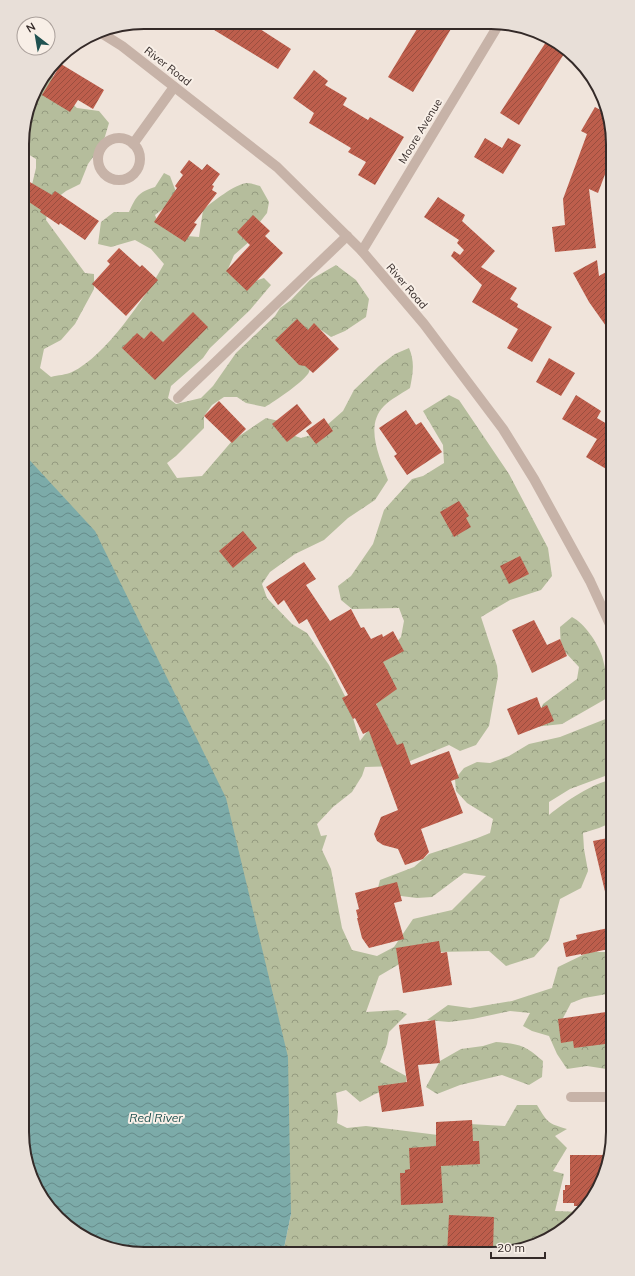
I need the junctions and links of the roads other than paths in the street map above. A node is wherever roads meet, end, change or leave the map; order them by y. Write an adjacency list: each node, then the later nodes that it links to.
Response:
1 (496, 29): 6 (street, Moore Avenue)
2 (106, 36): 3 (street, River Road)
3 (174, 86): 4 (street); 5 (street, River Road)
4 (133, 144): 4 (street)
5 (347, 236): 6 (street, River Road); 7 (street)
6 (362, 251): 8 (street, River Road)
7 (178, 398)
8 (606, 616)
9 (572, 1097): 10 (street)
10 (606, 1097)

